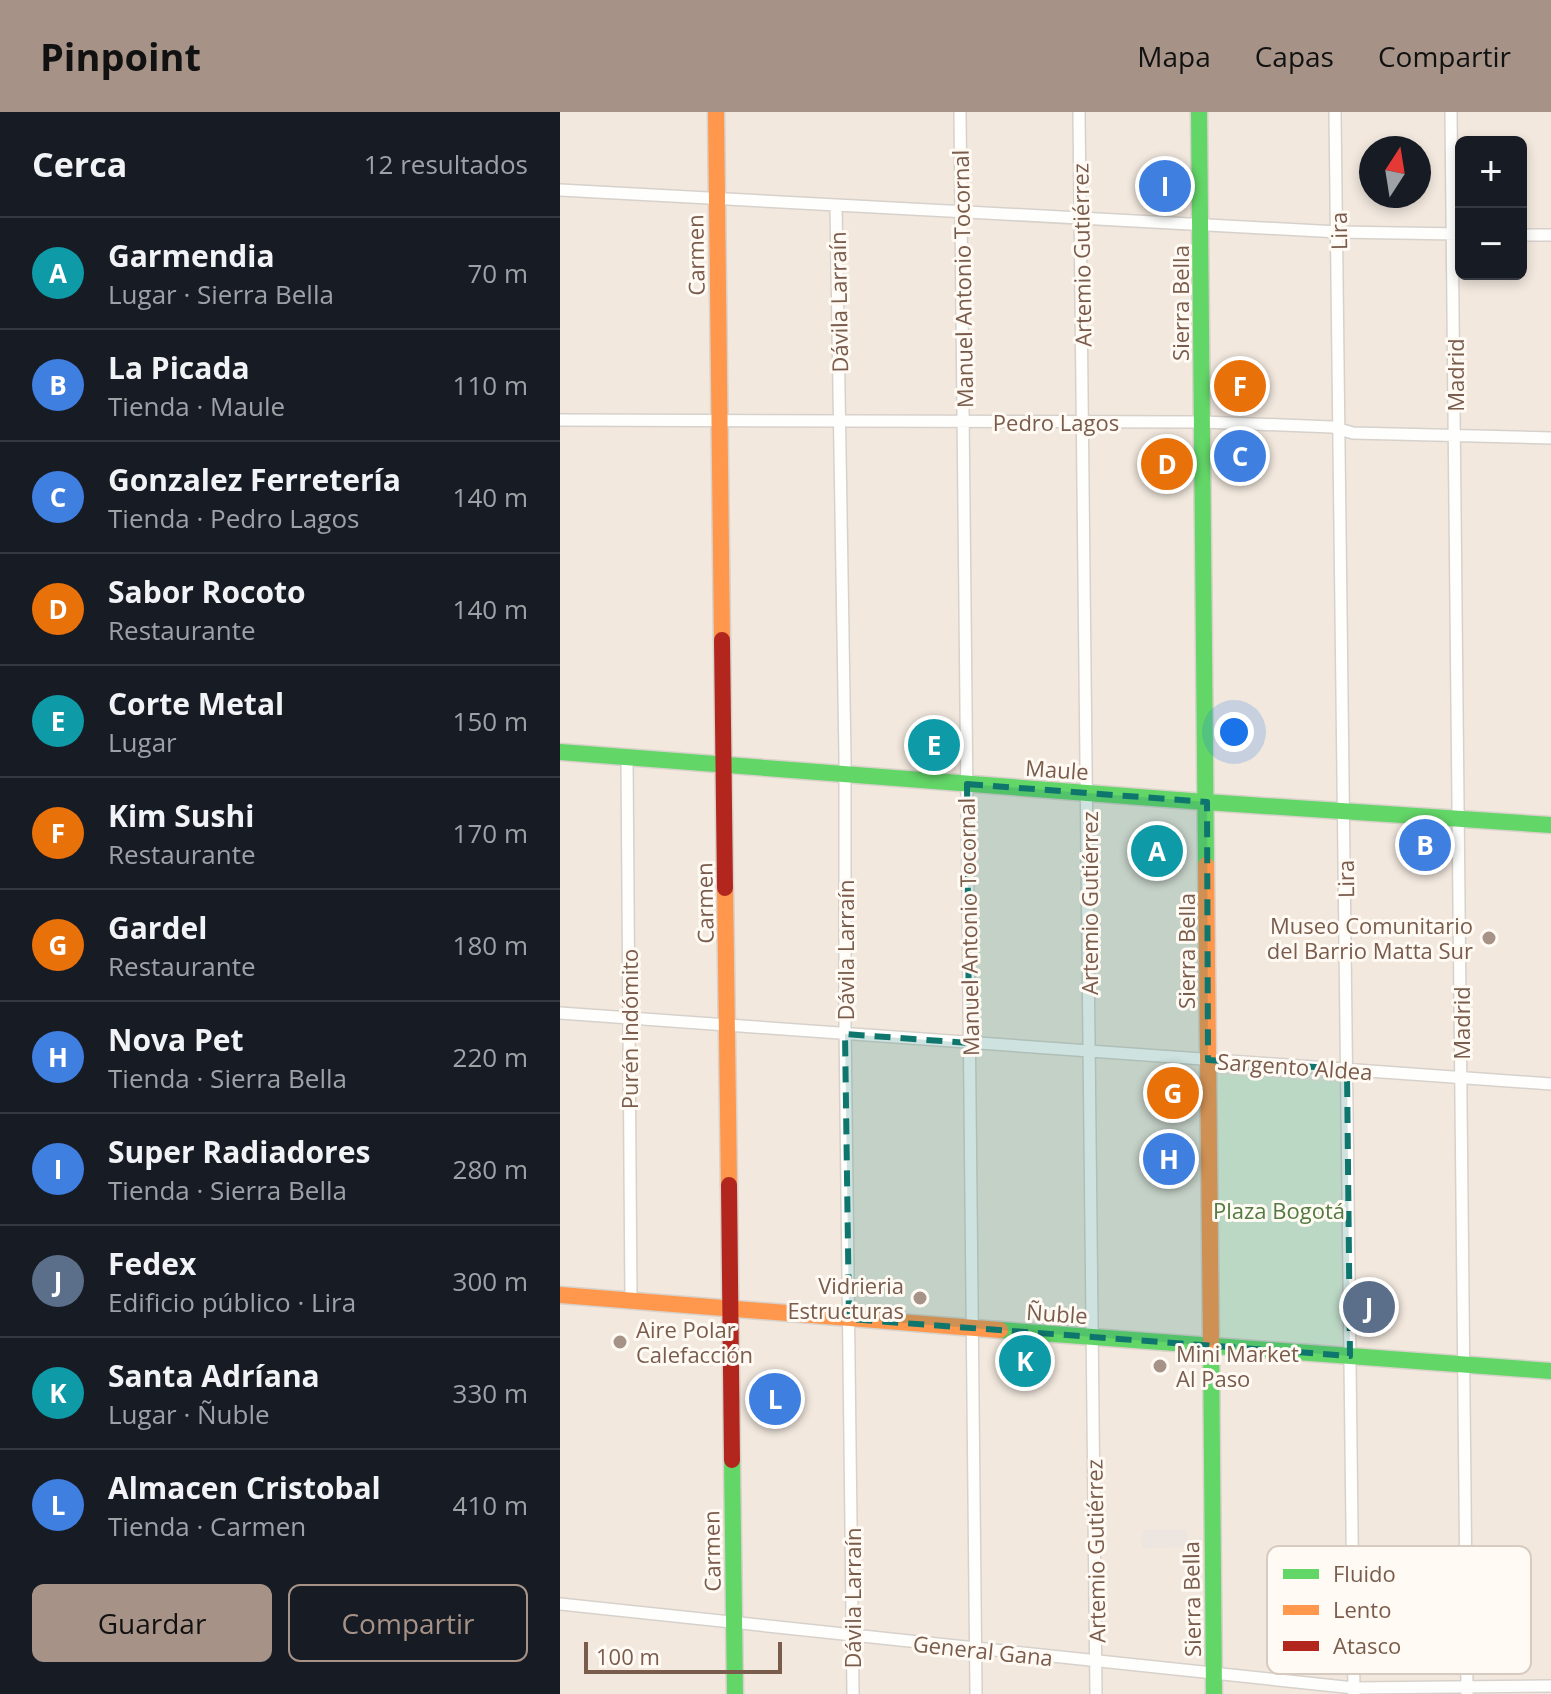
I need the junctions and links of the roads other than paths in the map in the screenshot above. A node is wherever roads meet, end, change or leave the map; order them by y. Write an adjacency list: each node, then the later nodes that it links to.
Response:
1 (716, 112): 8 (main road, Carmen)
2 (960, 112): 11 (street, Manuel Antonio Tocornal)
3 (1079, 112): 12 (street, Artemio Gutiérrez)
4 (1199, 112): 13 (main road, Sierra Bella)
5 (1335, 112): 14 (street, Lira)
6 (1451, 112): 10 (street, Madrid)
7 (560, 190): 8 (street)
8 (717, 200): 9 (street); 20 (main road, Carmen)
9 (836, 206): 11 (street); 21 (street, Dávila Larraín)
10 (1456, 208)
11 (961, 213): 12 (street); 22 (street, Manuel Antonio Tocornal)
12 (1081, 220): 13 (street); 23 (street, Artemio Gutiérrez)
13 (1201, 225): 14 (street); 24 (main road, Sierra Bella)
14 (1338, 232): 15 (street); 25 (street, Lira)
15 (1455, 234)
16 (1527, 235): 17 (street)
17 (1551, 235)
18 (1457, 280): 26 (street, Madrid)
19 (560, 420): 20 (street, Pedro Lagos)
20 (720, 421): 21 (street, Pedro Lagos); 30 (main road, Carmen)
21 (840, 422): 22 (street, Pedro Lagos); 31 (street, Dávila Larraín)
22 (963, 422): 23 (street, Pedro Lagos); 32 (street, Manuel Antonio Tocornal)
23 (1084, 422): 24 (street, Pedro Lagos); 33 (street, Artemio Gutiérrez)
24 (1203, 422): 25 (street, Pedro Lagos); 34 (main road, Sierra Bella)
25 (1340, 430): 26 (street, Pedro Lagos); 35 (street, Lira)
26 (1455, 435): 27 (street, Pedro Lagos); 36 (street, Madrid)
27 (1551, 438)
28 (560, 752): 29 (main road, Maule)
29 (627, 758): 30 (main road, Maule); 39 (street, Purén Indómito)
30 (724, 765): 31 (main road, Maule); 40 (main road, Carmen)
31 (845, 775): 32 (main road, Maule); 41 (street, Dávila Larraín)
32 (967, 784): 33 (main road, Maule); 42 (street, Manuel Antonio Tocornal)
33 (1088, 793): 34 (main road, Maule); 43 (street, Artemio Gutiérrez)
34 (1207, 802): 35 (main road, Maule); 44 (main road, Sierra Bella)
35 (1345, 811): 36 (main road, Maule); 45 (street, Lira)
36 (1459, 819): 37 (main road, Maule); 46 (street, Madrid)
37 (1551, 825)
38 (560, 1013): 39 (street, Sargento Aldea)
39 (629, 1018): 40 (street, Sargento Aldea); 49 (street, Purén Indómito)
40 (727, 1026): 41 (street, Sargento Aldea); 50 (main road, Carmen)
41 (845, 1034): 42 (street, Sargento Aldea); 51 (street, Dávila Larraín)
42 (969, 1043): 43 (street, Sargento Aldea); 52 (street, Manuel Antonio Tocornal)
43 (1090, 1051): 44 (street, Sargento Aldea); 53 (street, Artemio Gutiérrez)
44 (1208, 1060): 45 (street, Sargento Aldea); 54 (main road, Sierra Bella)
45 (1347, 1069): 46 (street, Sargento Aldea); 55 (street, Lira)
46 (1462, 1077): 47 (street, Sargento Aldea); 56 (street, Madrid)
47 (1551, 1084)
48 (560, 1295): 49 (main road, Ñuble)
49 (631, 1301): 50 (main road, Ñuble)
50 (730, 1309): 51 (main road, Ñuble); 61 (main road, Carmen)
51 (849, 1319): 52 (main road, Ñuble); 62 (street, Dávila Larraín)
52 (972, 1328): 53 (main road, Ñuble); 63 (street, Manuel Antonio Tocornal)
53 (1093, 1337): 54 (main road, Ñuble); 64 (street, Artemio Gutiérrez)
54 (1210, 1347): 55 (main road, Ñuble); 65 (main road, Sierra Bella)
55 (1350, 1356): 56 (main road, Ñuble); 58 (street, Lira)
56 (1464, 1364): 57 (main road, Ñuble); 59 (street, Madrid)
57 (1551, 1371)
58 (1352, 1546)
59 (1466, 1546)
60 (560, 1604): 61 (street, General Gana)
61 (735, 1623): 62 (street, General Gana); 69 (main road, Carmen)
62 (852, 1635): 63 (street, General Gana); 70 (street, Dávila Larraín)
63 (975, 1649): 64 (street, General Gana); 71 (street, Manuel Antonio Tocornal)
64 (1096, 1662): 65 (street, General Gana); 72 (street, Artemio Gutiérrez)
65 (1214, 1673): 68 (street, General Gana); 73 (main road, Sierra Bella)
66 (1551, 1686): 67 (street, General Gana)
67 (1467, 1690): 68 (street, General Gana)
68 (1354, 1691)
69 (735, 1694)
70 (853, 1694)
71 (976, 1694)
72 (1096, 1694)
73 (1214, 1694)

